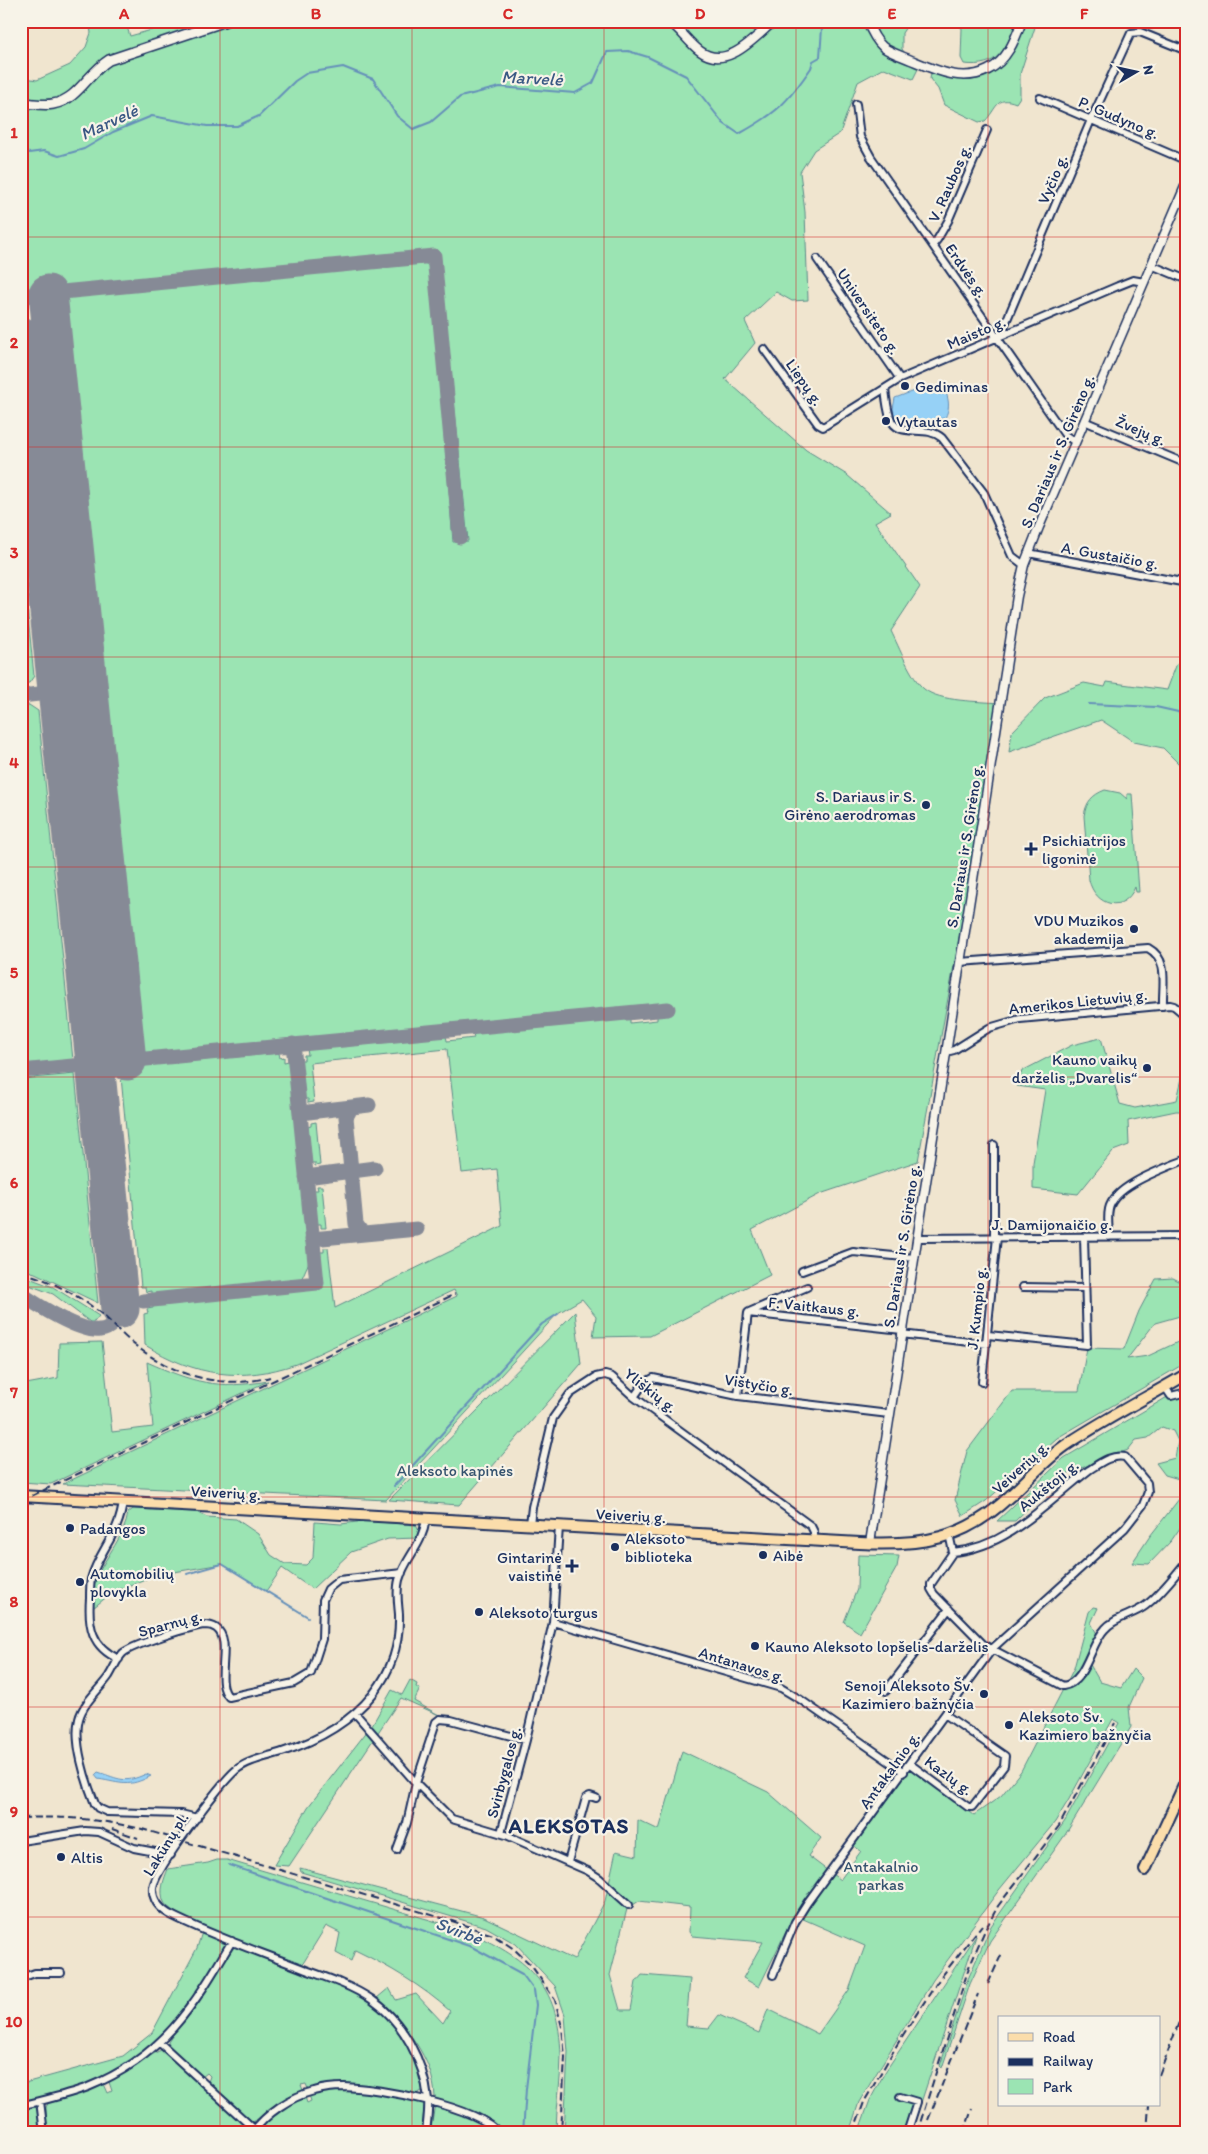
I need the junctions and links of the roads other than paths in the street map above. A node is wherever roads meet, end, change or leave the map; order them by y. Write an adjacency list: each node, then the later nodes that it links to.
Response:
1 (226, 21): 8 (main road)
2 (669, 21): 3 (street)
3 (774, 21)
4 (867, 21): 5 (street)
5 (1022, 21)
6 (1187, 51): 10 (street, Vyčio g.)
7 (1040, 98): 10 (street, P. Gudyno g.)
8 (21, 103)
9 (856, 104): 14 (street, Erdvės g.)
10 (1091, 120): 12 (street, P. Gudyno g.); 19 (street, Vyčio g.)
11 (987, 130): 14 (street, V. Raubos g.)
12 (1187, 162)
13 (1187, 182): 16 (street, S. Dariaus ir S. Girėno g.)
14 (933, 245): 19 (street, Erdvės g.)
15 (817, 258): 21 (street, Universiteto g.)
16 (1151, 265): 17 (street); 18 (street, S. Dariaus ir S. Girėno g.)
17 (1187, 280)
18 (1144, 282): 19 (street, Maisto g.); 23 (street, S. Dariaus ir S. Girėno g.)
19 (999, 337): 21 (street, Maisto g.); 25 (street, Erdvės g.)
20 (764, 349): 24 (street, Liepų g.)
21 (900, 379): 22 (street, Maisto g.)
22 (885, 389): 24 (street, Maisto g.); 29 (street)
23 (1084, 421): 25 (street, S. Dariaus ir S. Girėno g.); 26 (street, Žvejų g.)
24 (826, 427)
25 (1075, 442): 27 (street, S. Dariaus ir S. Girėno g.)
26 (1187, 464)
27 (1028, 553): 29 (street, S. Dariaus ir S. Girėno g.); 30 (street, A. Gustaičio g.)
28 (1187, 564): 30 (street)
29 (1024, 565): 31 (street, S. Dariaus ir S. Girėno g.)
30 (1186, 583)
31 (960, 962): 32 (street); 34 (street, S. Dariaus ir S. Girėno g.)
32 (1163, 1006): 33 (street, Amerikos Lietuvių g.); 34 (street, Amerikos Lietuvių g.)
33 (1186, 1016)
34 (946, 1052): 41 (street, S. Dariaus ir S. Girėno g.)
35 (994, 1145): 38 (street, J. Kumpio g.)
36 (1187, 1159): 40 (street)
37 (1187, 1236): 40 (street, J. Damijonaičio g.)
38 (996, 1237): 39 (street, J. Damijonaičio g.); 41 (street, J. Damijonaičio g.); 49 (street, J. Kumpio g.)
39 (1084, 1237): 40 (street, J. Damijonaičio g.); 46 (street)
40 (1109, 1237)
41 (917, 1238): 42 (street, S. Dariaus ir S. Girėno g.)
42 (914, 1258): 43 (street); 48 (street, S. Dariaus ir S. Girėno g.)
43 (802, 1271)
44 (808, 1287): 47 (street)
45 (1023, 1287): 46 (street)
46 (1084, 1288): 49 (street)
47 (748, 1313): 48 (street, F. Vaitkaus g.); 56 (street, F. Vaitkaus g.)
48 (901, 1332): 50 (street, F. Vaitkaus g.); 57 (street, S. Dariaus ir S. Girėno g.)
49 (988, 1335): 50 (street, J. Kumpio g.)
50 (987, 1344): 52 (street, J. Kumpio g.)
51 (1187, 1374): 53 (main road, Veiverių g.)
52 (982, 1382)
53 (1164, 1387): 54 (street); 64 (main road, Veiverių g.)
54 (1187, 1392)
55 (634, 1396): 56 (street, Vištyčio g.); 62 (street, Yliškių g.); 65 (street, Yliškių g.)
56 (738, 1396): 57 (street, Vištyčio g.)
57 (889, 1414): 66 (street, S. Dariaus ir S. Girėno g.)
58 (1148, 1488): 67 (street, Aukštoji g.); 72 (street, Antakalnio g.)
59 (21, 1496): 60 (main road, Veiverių g.)
60 (123, 1502): 61 (main road, Veiverių g.); 73 (street)
61 (426, 1519): 62 (main road, Veiverių g.); 69 (street, Lakūnų pl.)
62 (530, 1524): 63 (main road, Veiverių g.)
63 (559, 1526): 65 (main road, Veiverių g.); 71 (street, Svirbygalos g.)
64 (949, 1534): 66 (main road, Veiverių g.); 67 (street)
65 (814, 1540): 66 (main road, Veiverių g.)
66 (870, 1543)
67 (953, 1552): 70 (street)
68 (1187, 1562): 72 (street)
69 (402, 1573): 73 (street, Sparnų g.); 75 (street, Lakūnų pl.)
70 (949, 1609): 72 (street); 74 (street)
71 (553, 1622): 77 (street, Svirbygalos g.); 79 (street, Antanavos g.)
72 (993, 1648): 76 (street, Antakalnio g.)
73 (119, 1659): 83 (street, Sparnų g.)
74 (886, 1691)
75 (355, 1713): 81 (street, Svirbygalos g.); 83 (street, Lakūnų pl.)
76 (946, 1715): 78 (street, Antakalnio g.); 78 (street, Kazlų g.)
77 (526, 1740): 81 (street); 84 (street, Svirbygalos g.)
78 (910, 1764): 79 (street, Antakalnio g.)
79 (904, 1772): 93 (street, Antakalnio g.)
80 (1187, 1779): 89 (main road)
81 (416, 1783): 84 (street, Svirbygalos g.); 86 (street)
82 (596, 1798): 88 (street)
83 (197, 1818): 87 (street, Lakūnų pl.)
84 (500, 1833): 88 (street)
85 (21, 1840): 87 (street)
86 (397, 1850)
87 (171, 1854): 91 (street, Lakūnų pl.)
88 (568, 1862): 90 (street)
89 (1145, 1870)
90 (629, 1905)
91 (232, 1941): 95 (street); 97 (street, Lakūnų pl.)
92 (61, 1972): 94 (street)
93 (773, 1975)
94 (21, 1978)
95 (160, 2043): 98 (street); 100 (street)
96 (900, 2097): 104 (street)
97 (428, 2100): 100 (street); 102 (street, Lakūnų pl.); 103 (street)
98 (40, 2101): 99 (street); 101 (street)
99 (21, 2106)
100 (253, 2131)
101 (44, 2133)
102 (426, 2133)
103 (499, 2133)
104 (907, 2133)

